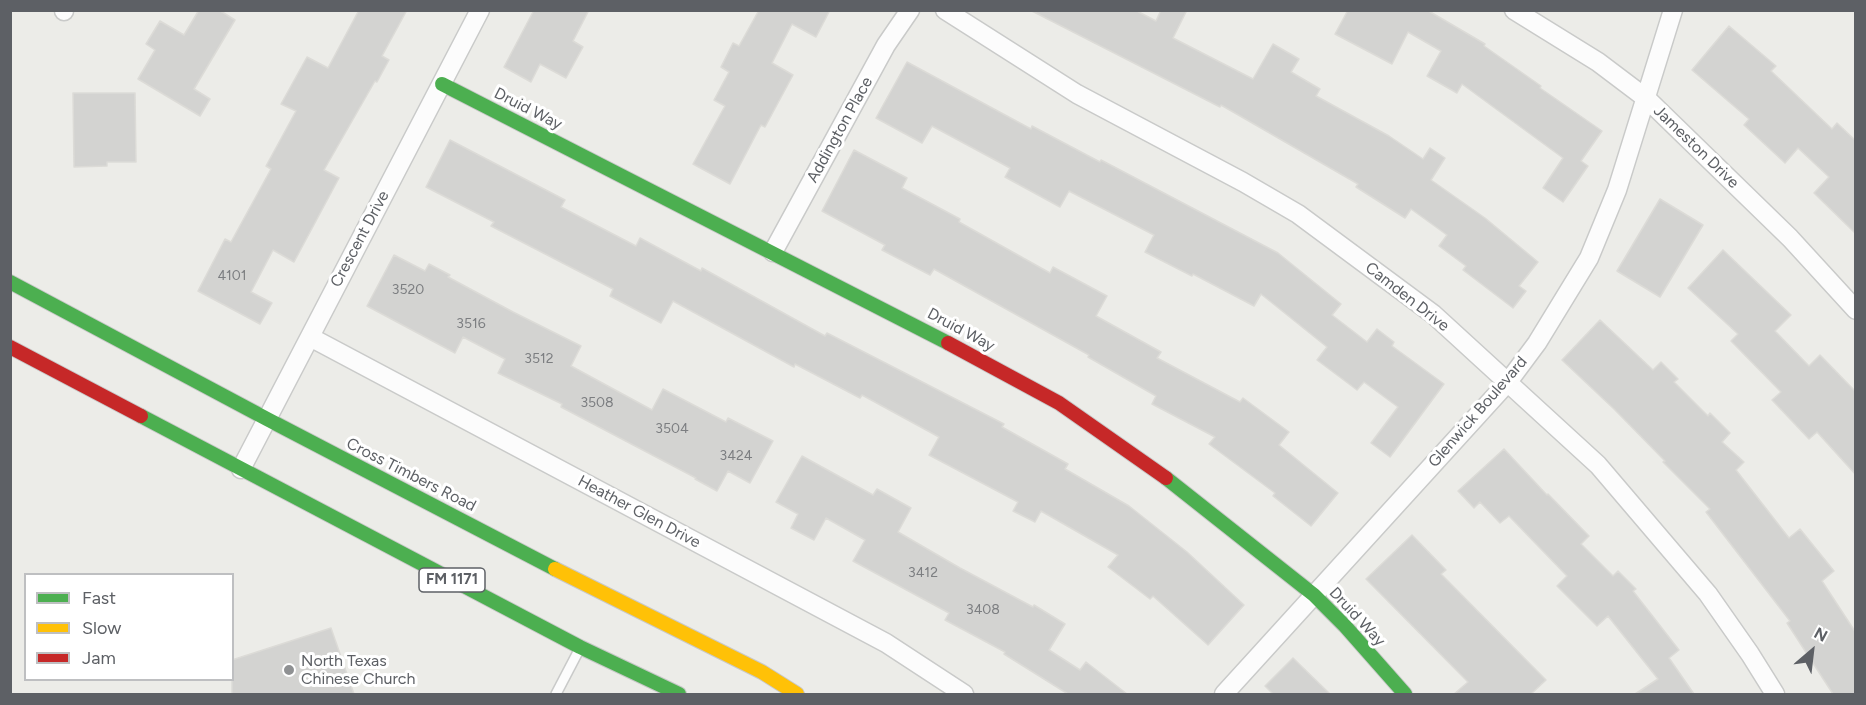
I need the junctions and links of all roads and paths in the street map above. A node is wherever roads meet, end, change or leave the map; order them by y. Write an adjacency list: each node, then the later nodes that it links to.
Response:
1 (480, 10): 6 (street, Crescent Drive)
2 (910, 10): 8 (street, Addington Place)
3 (945, 10): 13 (street, Camden Drive)
4 (1514, 10): 7 (street, Jameston Drive)
5 (1673, 10): 7 (street, Glenwick Boulevard)
6 (442, 84): 8 (main road, Druid Way); 11 (street, Crescent Drive)
7 (1647, 99): 10 (street, Jameston Drive); 13 (street, Glenwick Boulevard)
8 (773, 252): 16 (main road, Druid Way)
9 (10, 282): 14 (main road, Cross Timbers Road)
10 (1856, 310)
11 (310, 337): 14 (street, Crescent Drive); 21 (street, Heather Glen Drive)
12 (10, 347): 15 (main road, FM 1171)
13 (1508, 382): 16 (street, Glenwick Boulevard); 24 (street, Camden Drive)
14 (267, 419): 15 (street, Crescent Drive); 20 (main road, Cross Timbers Road)
15 (241, 468): 17 (main road, FM 1171)
16 (1314, 595): 22 (street, Glenwick Boulevard); 23 (main road, Druid Way)
17 (580, 647): 18 (lane); 19 (main road, FM 1171)
18 (556, 694)
19 (679, 694)
20 (798, 694)
21 (964, 694)
22 (1224, 694)
23 (1405, 694)
24 (1775, 694)

